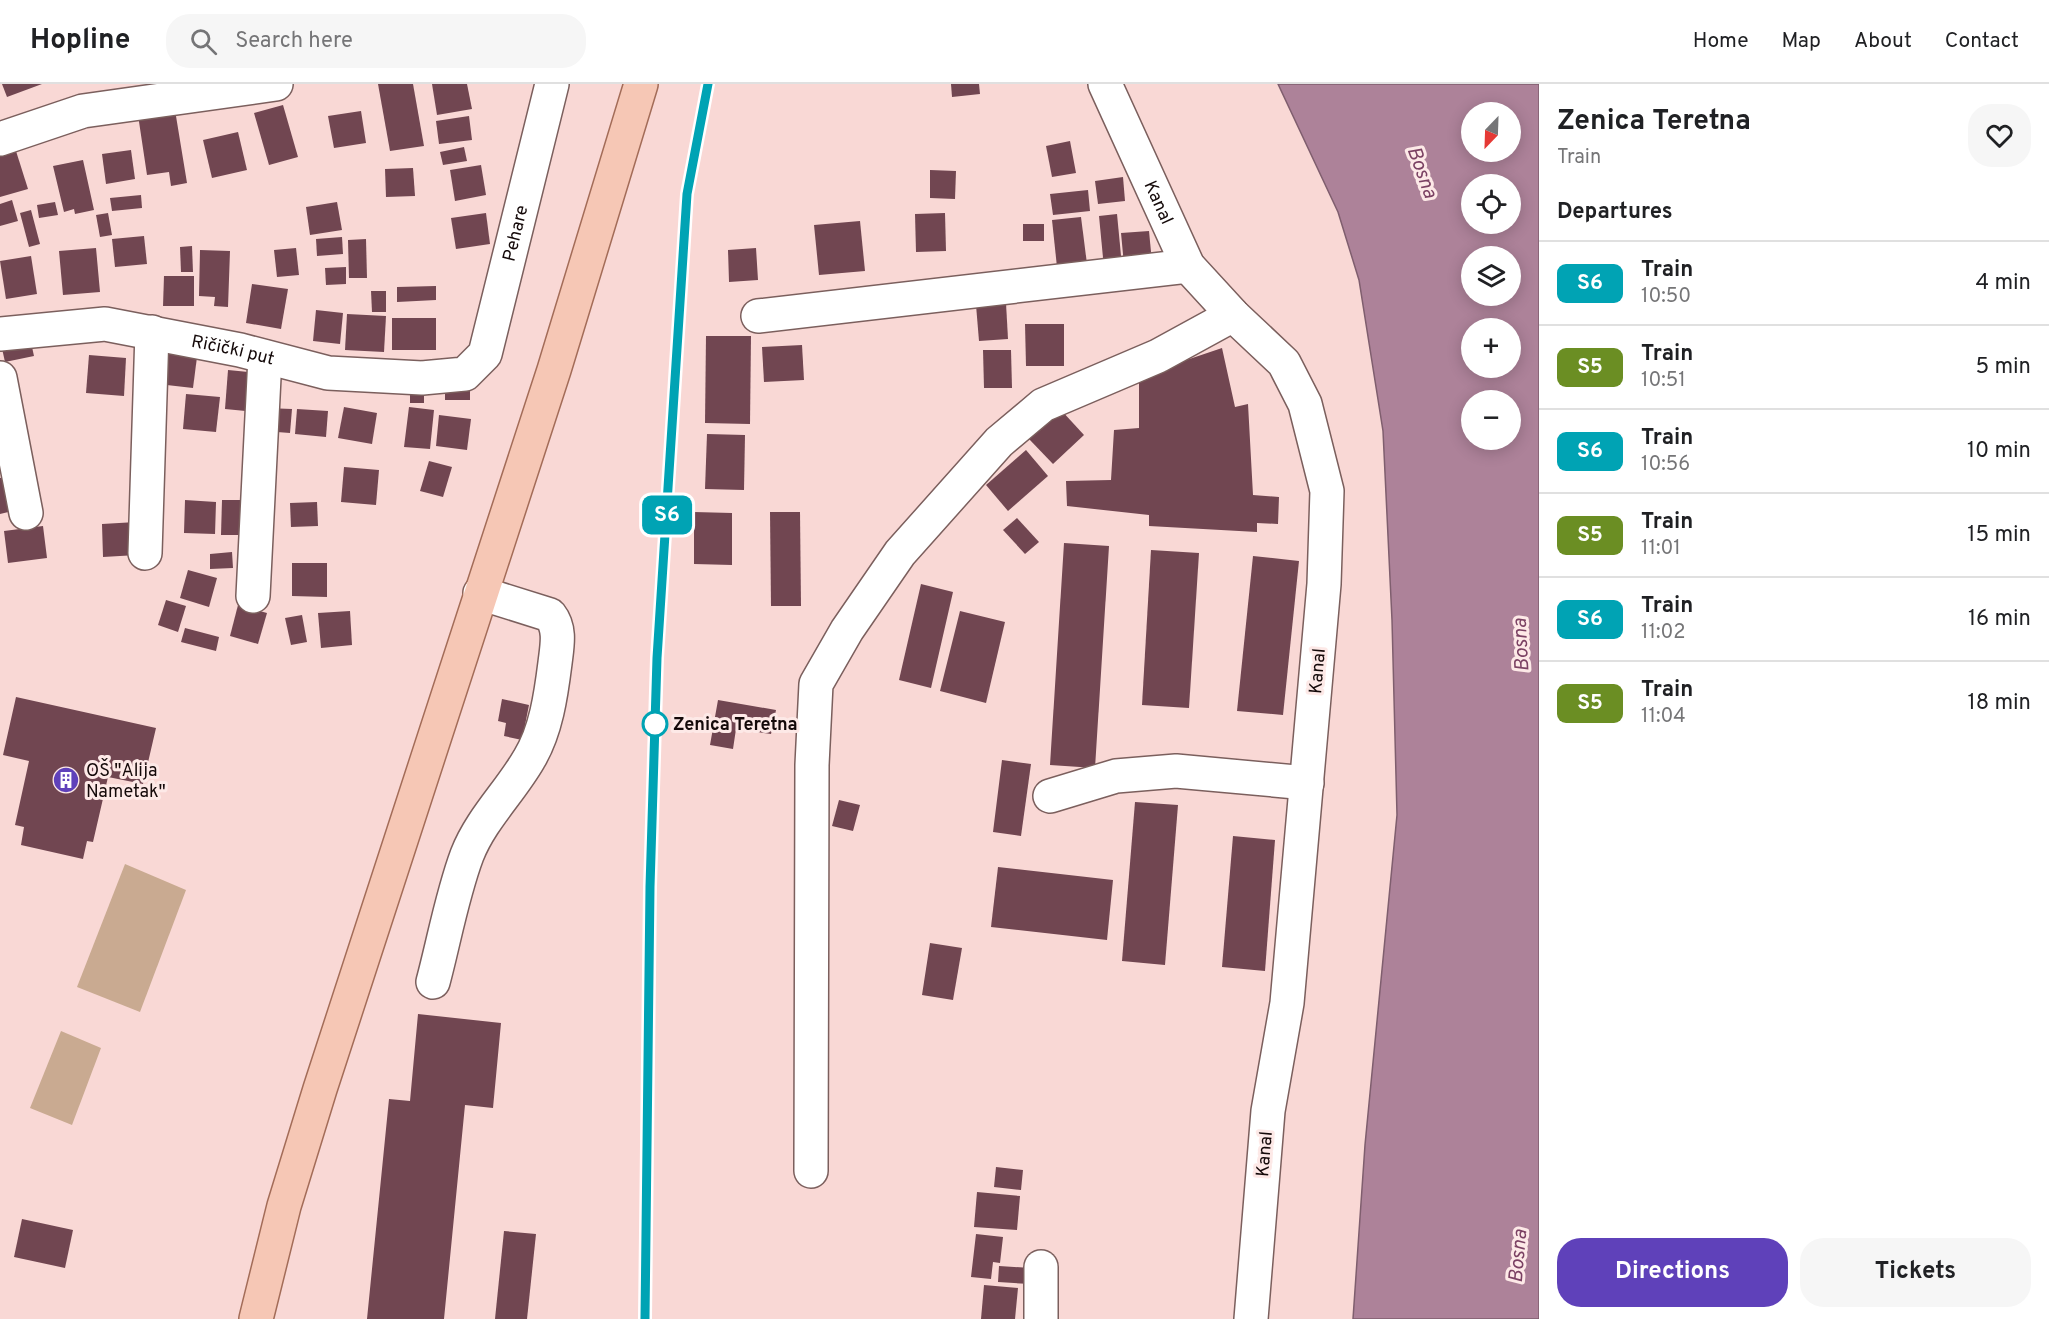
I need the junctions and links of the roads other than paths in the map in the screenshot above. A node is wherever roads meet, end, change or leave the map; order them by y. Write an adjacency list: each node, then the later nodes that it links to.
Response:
1 (276, 84): 5 (street)
2 (552, 84): 12 (street, Pehare)
3 (641, 84): 16 (main road)
4 (1105, 84): 6 (street, Kanal)
5 (0, 139)
6 (1188, 266): 7 (street, Kanal); 8 (street)
7 (1233, 315): 18 (street, Kanal); 21 (street)
8 (758, 316)
9 (152, 332): 10 (street, Ričički put); 11 (street, Ričički put); 15 (street)
10 (0, 334)
11 (265, 357): 12 (street, Ričički put); 17 (street)
12 (465, 374)
13 (0, 378): 14 (street)
14 (27, 513)
15 (145, 553)
16 (480, 593): 20 (street); 23 (main road)
17 (253, 596)
18 (1307, 783): 19 (street); 25 (street, Kanal)
19 (1050, 796)
20 (433, 982)
21 (811, 1171)
22 (1041, 1268): 24 (street)
23 (256, 1319)
24 (1041, 1319)
25 (1251, 1319)

